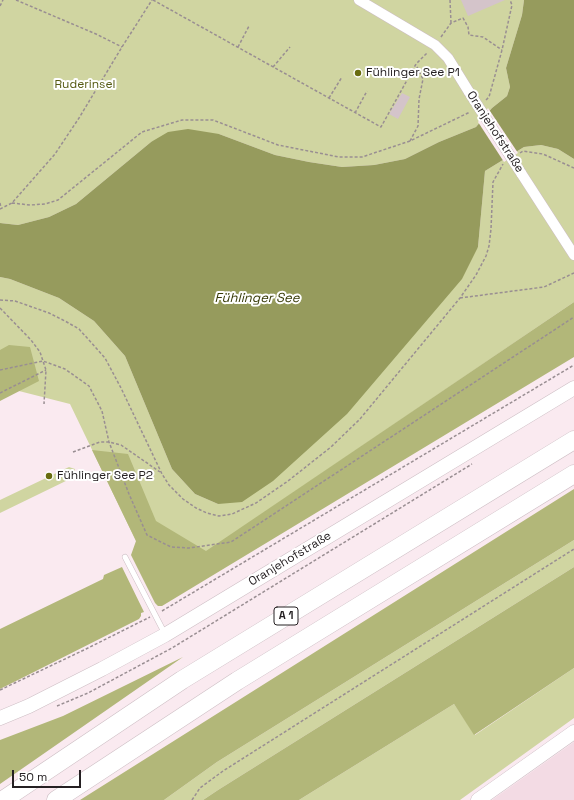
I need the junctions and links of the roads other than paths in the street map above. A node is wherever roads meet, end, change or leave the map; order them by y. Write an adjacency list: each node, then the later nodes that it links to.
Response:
1 (359, 0): 2 (street, Oranjehofstraße, bridge)
2 (574, 255)
3 (574, 388): 7 (street, Oranjehofstraße)
4 (574, 440): 10 (highway, A 1)
5 (574, 474): 11 (highway, A 1)
6 (125, 557): 7 (lane)
7 (165, 635): 8 (street, Oranjehofstraße)
8 (0, 718)
9 (574, 732): 12 (street)
10 (3, 800)
11 (56, 800)
12 (478, 800)

